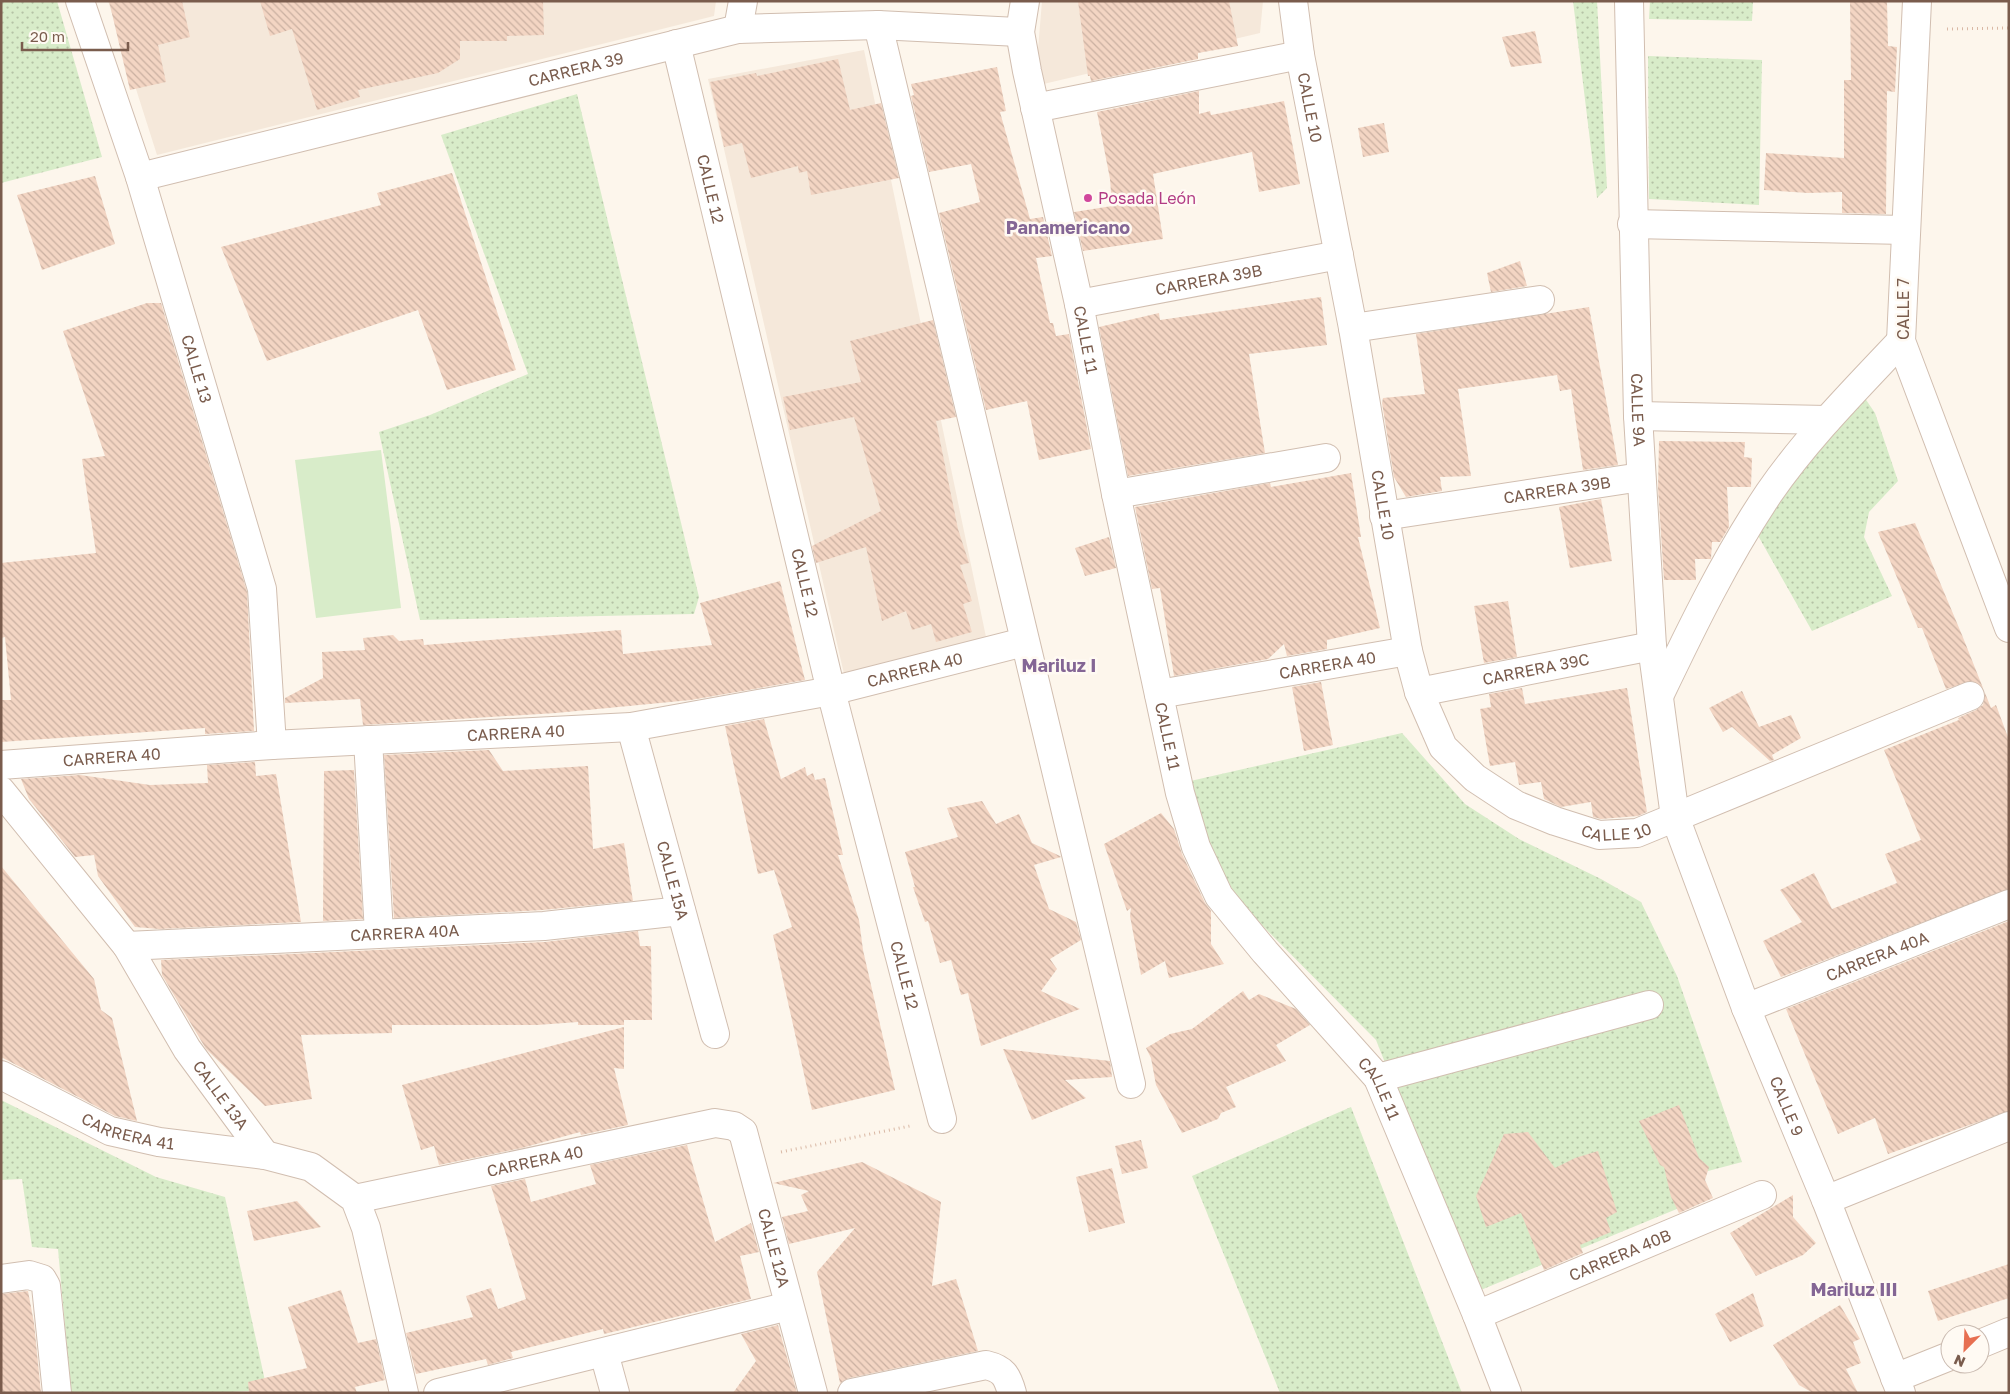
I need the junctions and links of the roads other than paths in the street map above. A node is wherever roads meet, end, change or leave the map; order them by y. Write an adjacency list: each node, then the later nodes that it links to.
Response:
1 (80, 1): 13 (street, CALLE 13)
2 (743, 1): 8 (street)
3 (1025, 1): 9 (street, CALLE 11)
4 (1293, 1): 11 (street, CALLE 10)
5 (1629, 1): 14 (street, CALLE 9A)
6 (1918, 1): 15 (street, CALLE 7)
7 (878, 25): 8 (street, CARRERA 39); 9 (street, CARRERA 39); 28 (street)
8 (738, 29): 10 (street, CARRERA 39)
9 (1020, 32): 12 (street, CALLE 11)
10 (676, 44): 13 (street, CARRERA 39); 31 (street, CALLE 12)
11 (1300, 55): 12 (street); 16 (street, CALLE 10)
12 (1035, 108): 18 (street, CALLE 11)
13 (140, 177): 38 (street, CALLE 13)
14 (1632, 224): 15 (street); 21 (street, CALLE 9A)
15 (1905, 230): 20 (street, CALLE 7)
16 (1339, 255): 18 (street, CARRERA 39B); 19 (street, CALLE 10)
17 (1540, 300): 19 (street)
18 (1079, 304): 25 (street, CALLE 11)
19 (1354, 328): 26 (street, CALLE 10)
20 (1901, 341): 22 (street); 27 (street, CALLE 7)
21 (1638, 416): 22 (street); 24 (street, CALLE 9A)
22 (1827, 420): 34 (street)
23 (1326, 458): 25 (street)
24 (1642, 477): 26 (street, CARRERA 39B); 29 (street, CALLE 9A)
25 (1116, 494): 33 (street, CALLE 11)
26 (1384, 516): 30 (street, CALLE 10)
27 (2009, 628)
28 (1024, 642): 31 (street, CARRERA 40); 51 (street)
29 (1652, 646): 32 (street, CARRERA 39C); 34 (street, CALLE 9A)
30 (1408, 652): 32 (street, CALLE 10); 33 (street, CARRERA 40)
31 (831, 691): 36 (street, CARRERA 40); 52 (street, CALLE 12)
32 (1419, 692): 41 (street, CALLE 10)
33 (1159, 694): 50 (street, CALLE 11)
34 (1659, 696): 41 (street, CALLE 9A)
35 (1970, 696): 41 (street, CALLE 10)
36 (631, 727): 37 (street, CARRERA 40); 43 (street, CALLE 15A)
37 (368, 740): 38 (street, CARRERA 40); 44 (street)
38 (272, 745): 39 (street, CARRERA 40)
39 (1, 765)
40 (1, 791): 45 (street, CALLE 13A)
41 (1676, 816): 47 (street, CALLE 9)
42 (2009, 904): 47 (street, CARRERA 40A)
43 (680, 911): 44 (street, CARRERA 40A); 48 (street, CALLE 15A)
44 (379, 933): 45 (street, CARRERA 40A)
45 (127, 946): 55 (street, CALLE 13A)
46 (1649, 1005): 50 (street)
47 (1746, 1008): 58 (street, CALLE 9)
48 (715, 1034)
49 (1, 1074): 55 (street, CARRERA 41)
50 (1378, 1078): 61 (street, CALLE 11)
51 (1131, 1084)
52 (942, 1119)
53 (715, 1123): 57 (street, CARRERA 40); 60 (street, CALLE 12A)
54 (2009, 1126): 58 (street)
55 (265, 1154): 57 (street)
56 (1762, 1195): 61 (street, CARRERA 40B)
57 (355, 1199): 68 (street)
58 (1826, 1200): 66 (street, CALLE 9)
59 (1, 1279): 67 (street)
60 (789, 1306): 64 (street); 71 (street, CALLE 12A)
61 (1477, 1315): 74 (street, CALLE 11)
62 (2009, 1332): 63 (street)
63 (1990, 1340)
64 (604, 1353): 69 (street); 70 (street)
65 (1940, 1362): 66 (street)
66 (1898, 1385)
67 (57, 1393)
68 (404, 1393)
69 (438, 1393)
70 (615, 1393)
71 (812, 1393)
72 (852, 1393): 73 (street)
73 (1012, 1393)
74 (1507, 1393)

